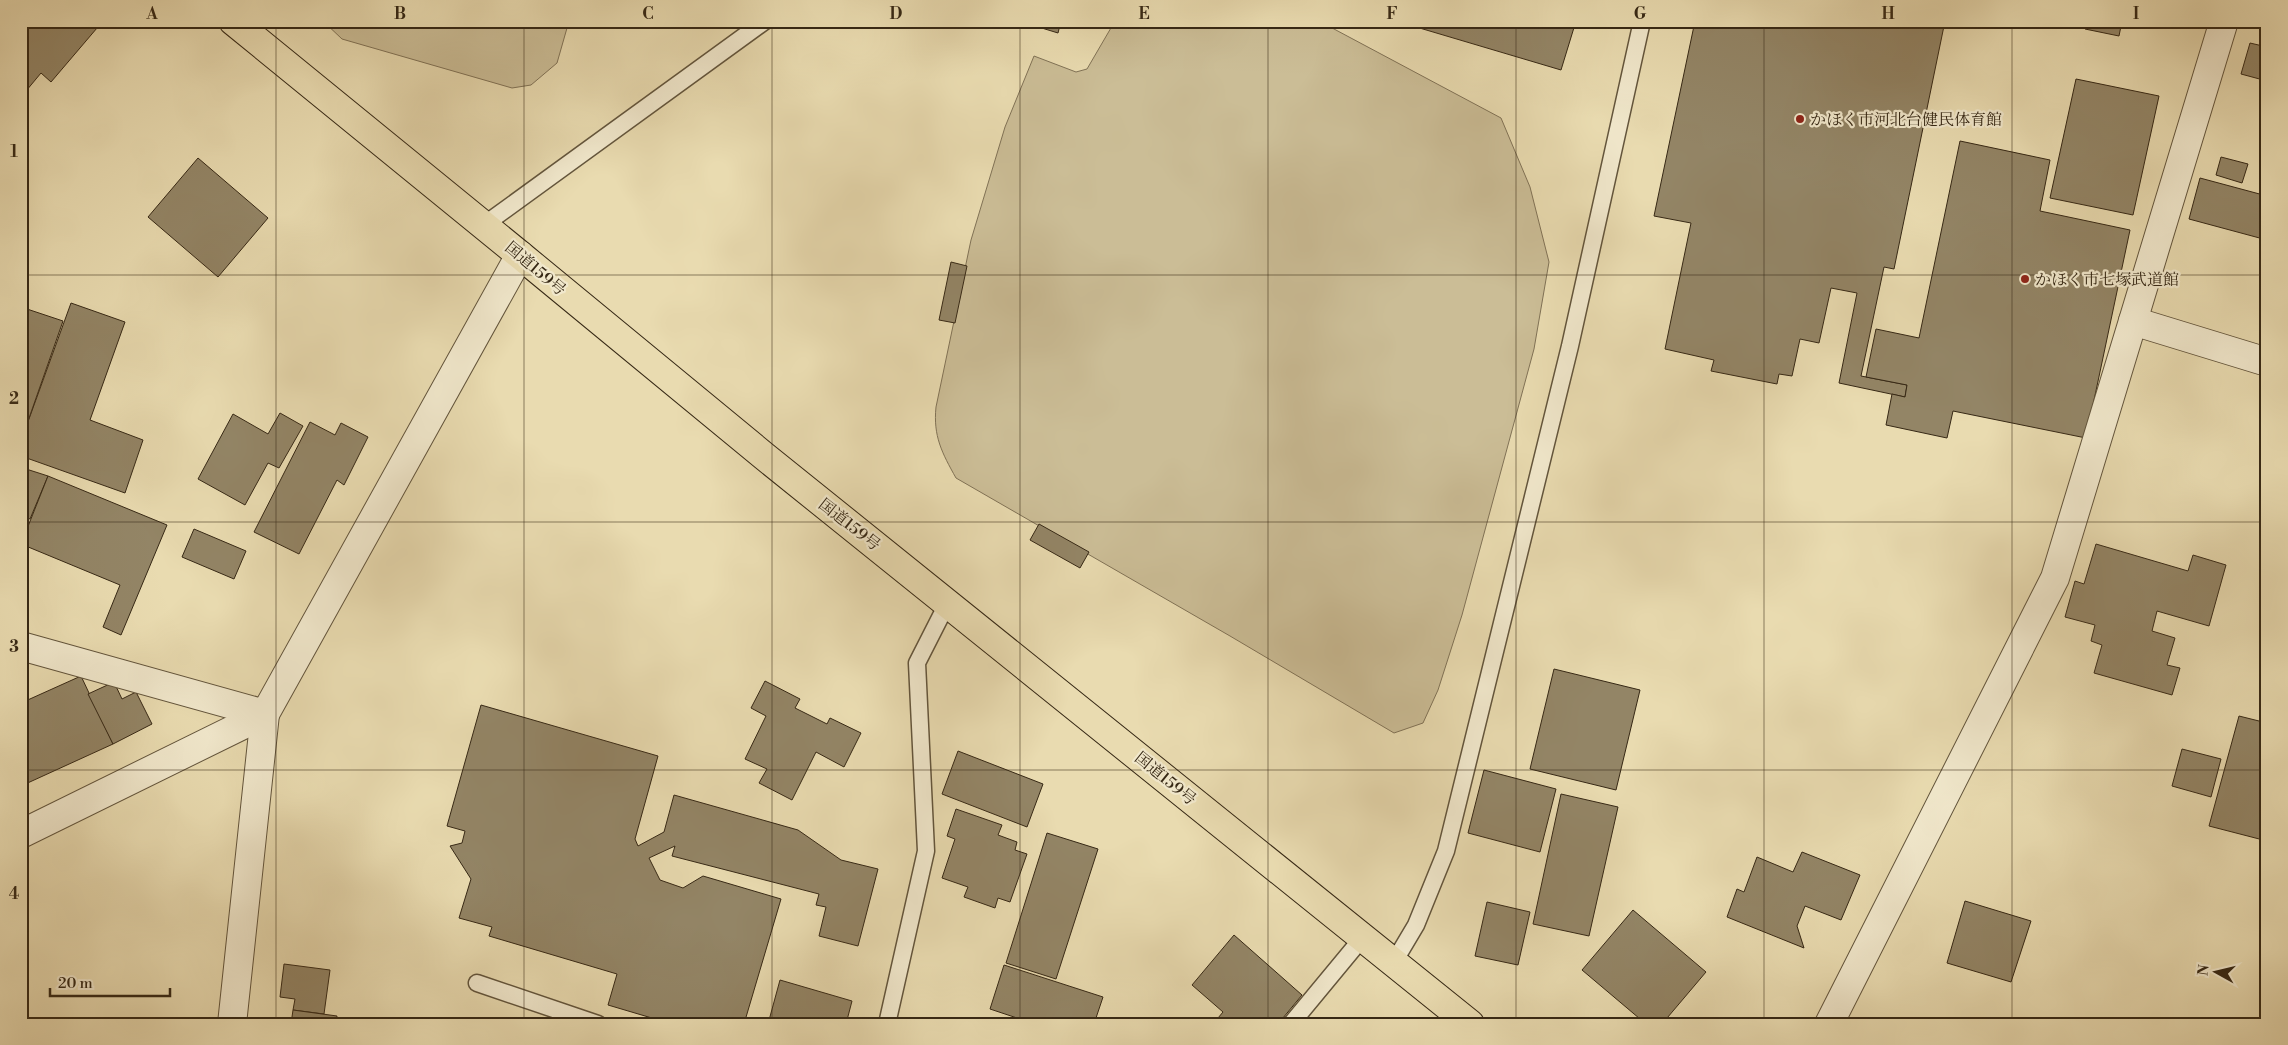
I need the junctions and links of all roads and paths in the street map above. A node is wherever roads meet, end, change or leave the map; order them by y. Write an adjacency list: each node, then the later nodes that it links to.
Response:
1 (233, 21): 5 (highway, 国道159号)
2 (765, 21): 5 (lane)
3 (1642, 21): 14 (lane)
4 (2224, 21): 7 (street)
5 (484, 225): 6 (highway, 国道159号)
6 (520, 255): 9 (highway, 国道159号); 11 (street)
7 (2133, 321): 8 (street); 21 (street)
8 (2267, 362)
9 (948, 602): 13 (highway, 国道159号); 18 (lane)
10 (21, 646): 11 (street)
11 (265, 714): 12 (street); 16 (street)
12 (21, 834)
13 (1363, 937): 14 (highway, 国道159号); 19 (lane)
14 (1394, 962): 20 (highway, 国道159号)
15 (477, 983): 17 (lane)
16 (232, 1024)
17 (598, 1024)
18 (887, 1024)
19 (1291, 1024)
20 (1470, 1024)
21 (1829, 1024)

